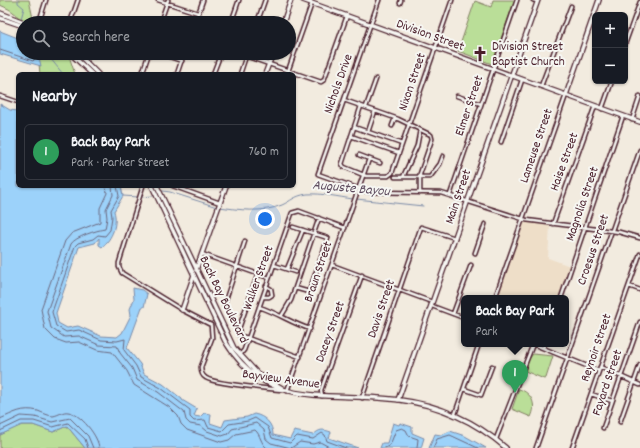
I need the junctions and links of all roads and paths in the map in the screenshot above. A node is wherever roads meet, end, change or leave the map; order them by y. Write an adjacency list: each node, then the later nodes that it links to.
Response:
1 (46, 0): 20 (street)
2 (78, 0): 21 (street)
3 (158, 0): 14 (street)
4 (203, 0): 19 (street)
5 (239, 0): 24 (street)
6 (265, 0): 25 (street)
7 (291, 0): 26 (main road)
8 (302, 0): 16 (main road, Division Street)
9 (379, 0): 32 (street, Nichols Drive)
10 (452, 0): 35 (street, Nixon Street)
11 (517, 0): 47 (street, Elmer Street)
12 (536, 0): 58 (main road, Main Street)
13 (599, 0): 63 (main road, Lameuse Street)
14 (167, 2): 19 (street); 22 (street)
15 (640, 2): 33 (street)
16 (312, 4): 27 (main road, Division Street); 34 (street)
17 (571, 6): 62 (street)
18 (0, 13): 29 (main road)
19 (198, 13): 23 (street)
20 (41, 16)
21 (72, 16)
22 (162, 16)
23 (197, 16)
24 (233, 16)
25 (259, 16)
26 (285, 16)
27 (347, 16): 32 (main road, Division Street); 57 (street)
28 (0, 18): 29 (main road)
29 (12, 20): 30 (main road); 31 (main road)
30 (16, 21)
31 (16, 22)
32 (370, 25): 35 (main road, Division Street); 67 (street, Nichols Drive)
33 (628, 36)
34 (296, 48)
35 (435, 48): 47 (main road, Division Street); 79 (street, Nixon Street)
36 (77, 60): 49 (main road)
37 (84, 60): 50 (main road)
38 (147, 60): 51 (street)
39 (179, 60): 45 (street)
40 (218, 60): 53 (street)
41 (244, 60): 54 (street)
42 (260, 60): 46 (street)
43 (270, 60): 46 (main road)
44 (292, 60): 48 (street)
45 (182, 61): 52 (street)
46 (269, 64): 48 (street); 55 (main road)
47 (493, 69): 58 (main road, Division Street); 69 (street, Elmer Street)
48 (288, 70): 56 (street)
49 (90, 72)
50 (96, 72)
51 (144, 72)
52 (178, 72)
53 (214, 72)
54 (241, 72)
55 (266, 72)
56 (293, 72)
57 (296, 73)
58 (511, 76): 60 (main road, Division Street); 105 (main road, Main Street)
59 (376, 79): 72 (street)
60 (522, 80): 62 (main road, Division Street); 85 (street)
61 (611, 84): 73 (street)
62 (541, 87): 63 (main road, Division Street)
63 (566, 95): 71 (main road, Division Street); 108 (street, Lameuse Street)
64 (0, 96): 68 (street)
65 (457, 96): 69 (street)
66 (640, 96): 77 (street)
67 (344, 100): 70 (street); 102 (street, Nichols Drive)
68 (16, 101)
69 (481, 104): 104 (street, Elmer Street)
70 (362, 106): 72 (street); 81 (street)
71 (595, 106): 73 (main road, Division Street); 110 (street, Haise Street)
72 (366, 107): 74 (street)
73 (602, 109): 75 (main road, Division Street)
74 (375, 111): 76 (street); 83 (street)
75 (623, 116): 77 (main road, Division Street); 113 (street, Magnolia Street)
76 (395, 118): 79 (street); 80 (street)
77 (632, 120): 78 (main road, Division Street)
78 (640, 122)
79 (409, 125): 82 (street); 86 (street, Nixon Street)
80 (392, 126)
81 (354, 127): 83 (street); 84 (street)
82 (420, 130): 95 (street); 96 (street)
83 (368, 132): 86 (street)
84 (351, 136): 88 (street); 93 (street)
85 (501, 142)
86 (402, 144): 88 (street, Nixon Street)
87 (640, 150): 115 (street, Croesus Street)
88 (399, 153): 93 (street, Nixon Street)
89 (359, 155): 91 (street)
90 (443, 156): 96 (street)
91 (369, 159): 92 (street); 93 (street, Braun Street)
92 (380, 163)
93 (364, 175): 102 (street, Braun Street)
94 (395, 177): 95 (street)
95 (403, 177): 96 (street)
96 (420, 177): 103 (street)
97 (142, 188): 148 (street, Bayview Avenue)
98 (153, 188): 132 (main road, Back Bay Boulevard)
99 (158, 188): 123 (main road, Back Bay Boulevard)
100 (178, 188): 106 (street)
101 (225, 188): 106 (main road)
102 (359, 189): 103 (street); 112 (street, Braun Street)
103 (420, 193): 104 (street)
104 (450, 195): 105 (street)
105 (468, 202): 108 (street); 117 (main road, Main Street)
106 (220, 204): 122 (main road)
107 (319, 218): 112 (street, Walker Street); 116 (street); 124 (street, Walker Street)
108 (523, 219): 110 (street); 142 (street, Lameuse Street)
109 (485, 224): 120 (street)
110 (553, 224): 113 (street)
111 (293, 227): 114 (street)
112 (345, 228): 125 (street, Braun Street)
113 (585, 228): 115 (street); 143 (street, Magnolia Street)
114 (303, 230): 116 (street); 128 (street)
115 (611, 232): 118 (street); 160 (street, Croesus Street)
116 (314, 233): 138 (street); 138 (street)
117 (455, 238): 140 (street, Davis Street); 145 (main road, Main Street)
118 (640, 238)
119 (245, 241): 127 (street)
120 (475, 253)
121 (640, 254): 136 (street, Reynoir Street)
122 (201, 256): 123 (main road); 127 (street); 129 (main road)
123 (191, 259): 129 (main road, Back Bay Boulevard)
124 (274, 265): 128 (street); 134 (street, Walker Street)
125 (332, 265): 133 (street); 153 (street, Braun Street)
126 (471, 265): 149 (street)
127 (237, 266): 131 (street); 146 (street)
128 (286, 269): 130 (street)
129 (196, 270): 132 (main road); 158 (main road, Back Bay Boulevard)
130 (295, 272)
131 (258, 274): 134 (street); 154 (street)
132 (194, 276): 137 (main road); 139 (main road, Back Bay Boulevard)
133 (362, 276): 140 (street); 171 (street, Dacey Street)
134 (269, 278): 135 (street, Walker Street)
135 (266, 286): 144 (street, Walker Street); 144 (street)
136 (629, 286): 141 (street); 163 (street, Reynoir Street)
137 (190, 288): 139 (main road); 148 (main road)
138 (295, 288): 150 (street)
139 (200, 289): 169 (main road, Back Bay Boulevard)
140 (399, 289): 145 (street); 172 (street, Davis Street)
141 (640, 290)
142 (496, 295)
143 (562, 295)
144 (263, 297): 147 (street, Walker Street)
145 (432, 304): 149 (street); 173 (main road, Main Street)
146 (224, 306)
147 (259, 307): 150 (street); 154 (street, Walker Street)
148 (182, 310): 169 (street, Bayview Avenue)
149 (454, 314): 151 (street)
150 (282, 315): 153 (street)
151 (461, 317)
152 (640, 322): 165 (street, Fayard Street)
153 (310, 329): 159 (street, Braun Street)
154 (248, 339): 158 (street, Walker Street); 159 (street)
155 (478, 347): 168 (street)
156 (532, 347): 178 (street)
157 (543, 348): 160 (street)
158 (239, 355): 169 (main road, Back Bay Boulevard)
159 (300, 357): 169 (street, Braun Street)
160 (567, 358): 164 (street); 180 (street, Croesus Street)
161 (640, 365): 166 (street)
162 (492, 366): 168 (street)
163 (600, 368): 164 (street, Reynoir Street); 165 (street)
164 (599, 371): 170 (street, Reynoir Street)
165 (620, 377): 166 (street); 174 (street, Fayard Street)
166 (634, 383): 167 (street); 176 (street)
167 (640, 385)
168 (464, 389): 175 (street)
169 (288, 391): 171 (main road, Bayview Avenue)
170 (591, 394): 174 (street); 181 (street, Reynoir Street)
171 (322, 397): 172 (main road, Bayview Avenue)
172 (362, 398): 173 (main road, Bayview Avenue)
173 (398, 400): 175 (main road, Bayview Avenue)
174 (612, 401): 177 (street, Fayard Street)
175 (455, 414): 178 (main road, Bayview Avenue)
176 (620, 422)
177 (603, 428)
178 (496, 440): 179 (main road, Bayview Avenue)
179 (506, 448)
180 (536, 448)
181 (572, 448)

